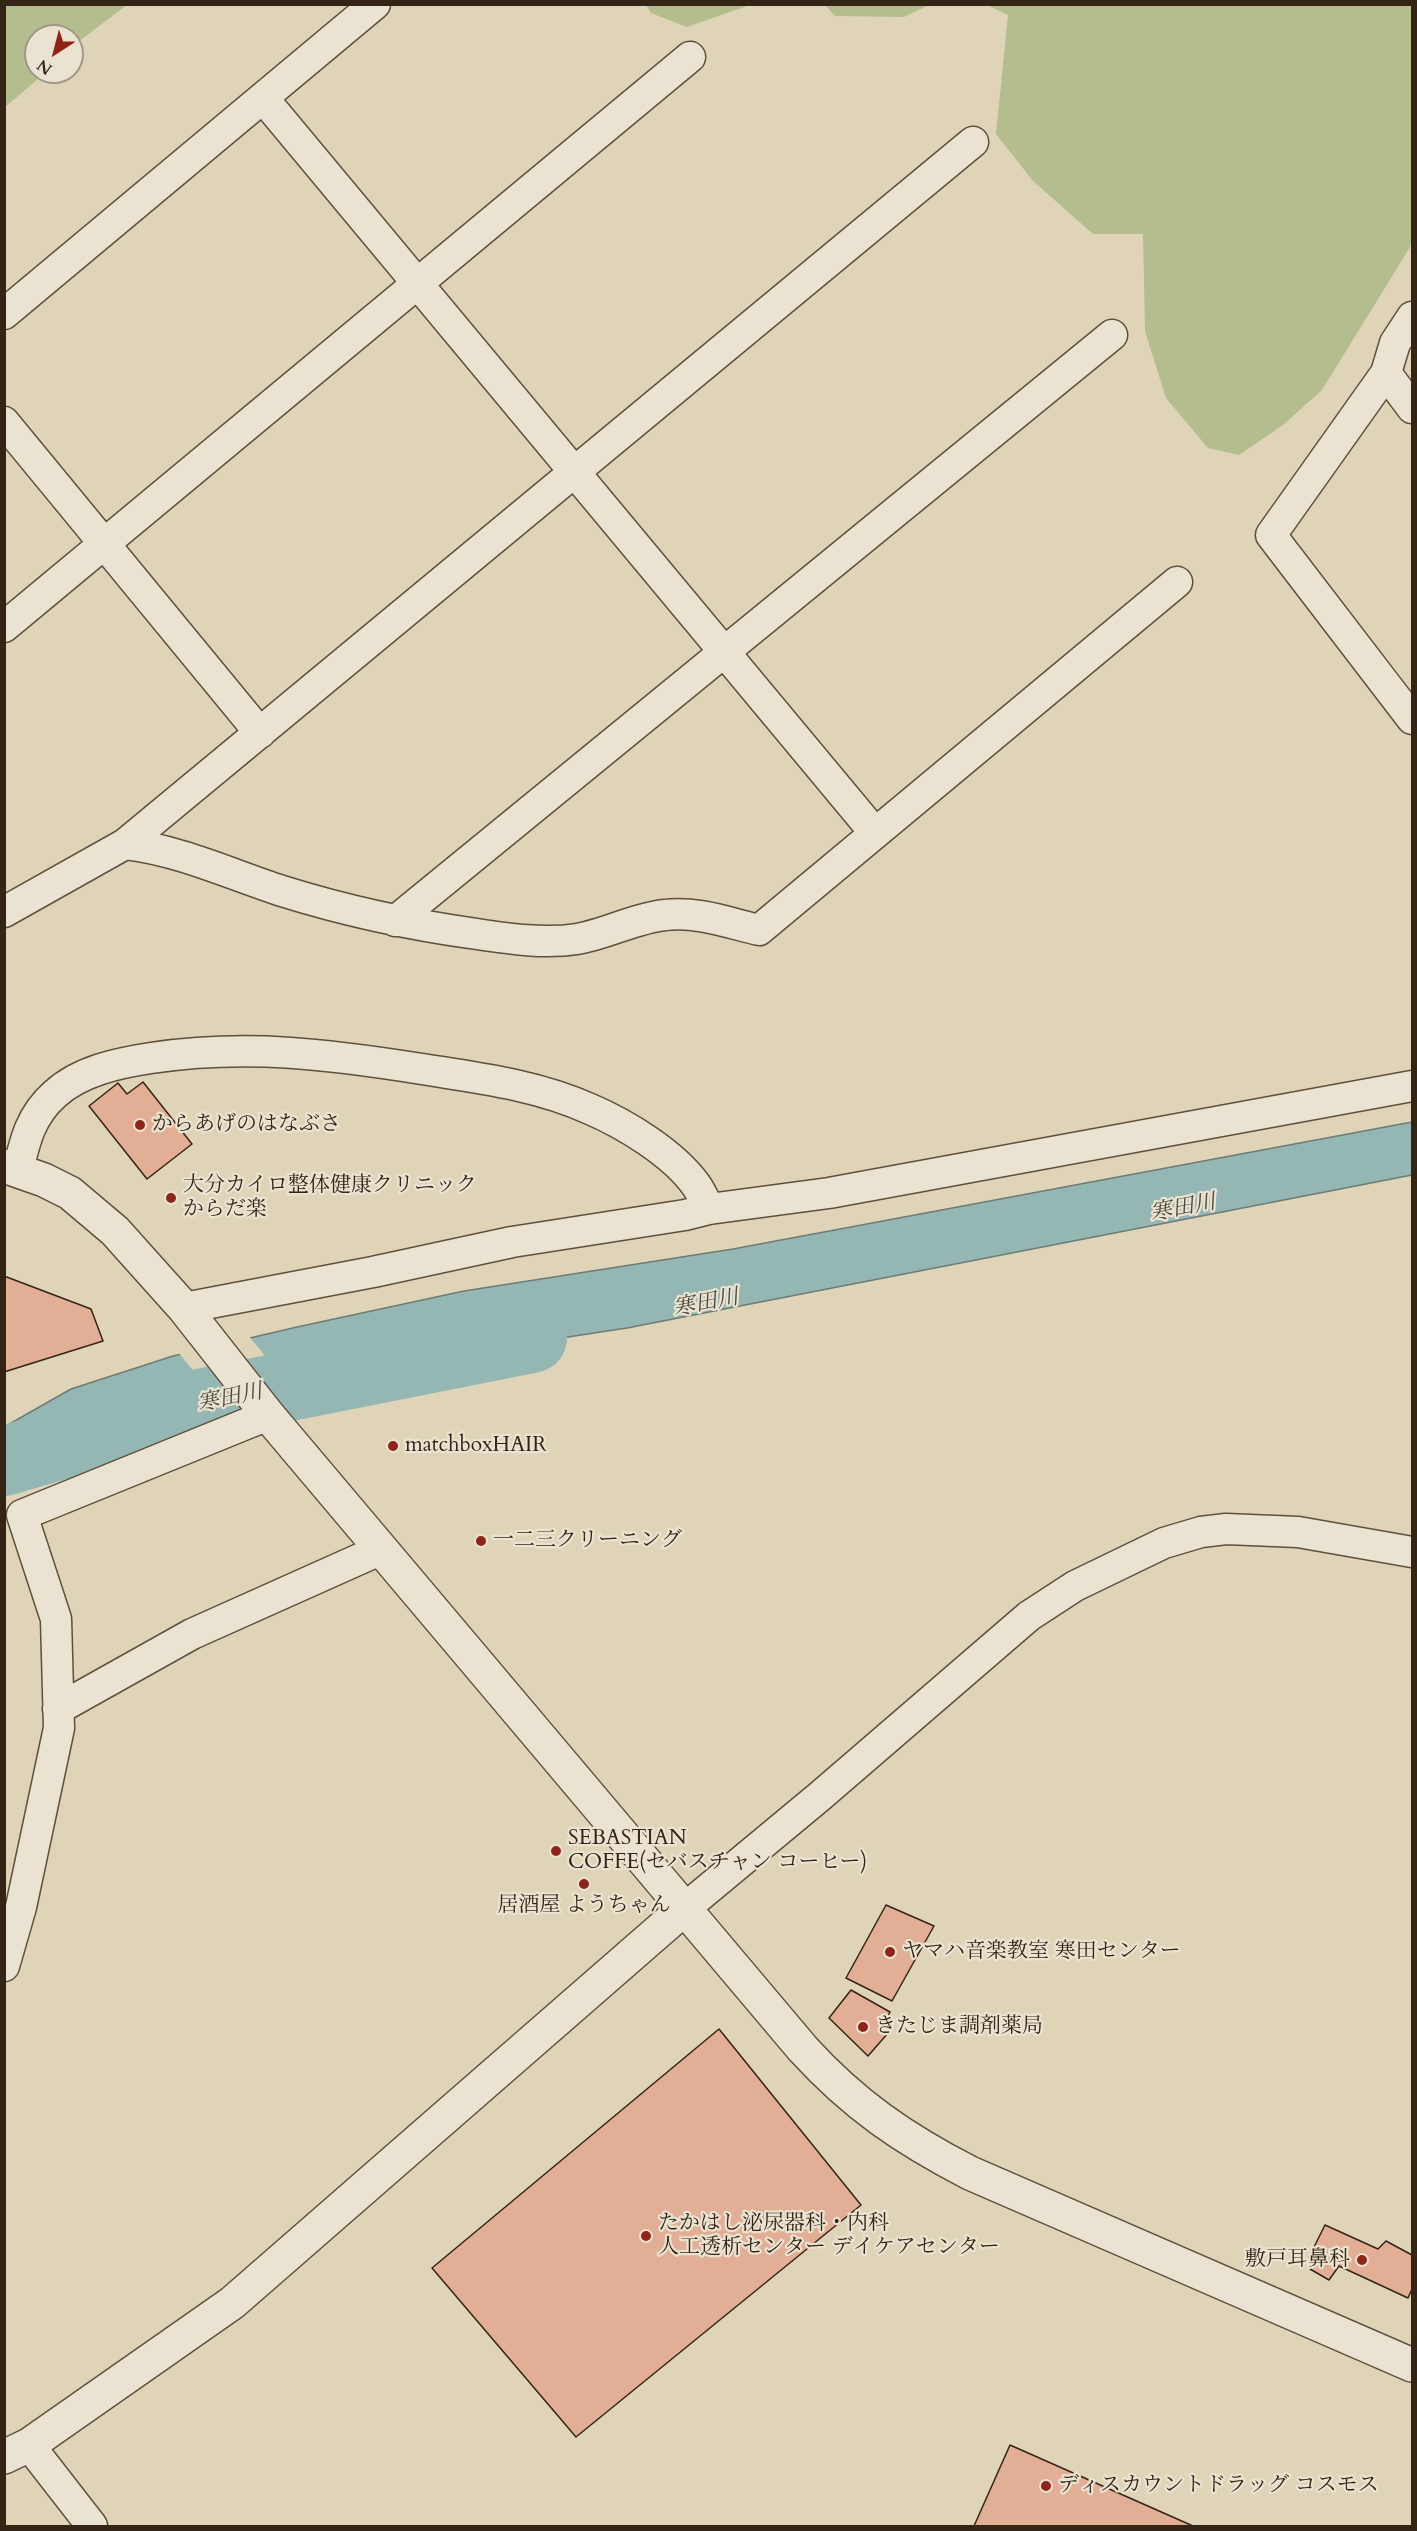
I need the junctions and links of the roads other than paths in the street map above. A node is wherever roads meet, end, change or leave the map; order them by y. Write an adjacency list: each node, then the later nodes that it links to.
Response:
1 (375, 4): 3 (street)
2 (690, 57): 5 (street)
3 (263, 98): 5 (street); 6 (street)
4 (973, 142): 12 (street)
5 (418, 284): 12 (street); 13 (street)
6 (4, 314)
7 (1413, 317): 9 (street)
8 (1112, 335): 16 (street)
9 (1386, 373): 10 (street); 17 (street)
10 (1413, 408)
11 (4, 422): 13 (street)
12 (574, 472): 16 (street); 18 (street)
13 (104, 544): 15 (street); 18 (street)
14 (1177, 582): 19 (street)
15 (4, 627)
16 (724, 651): 19 (street); 22 (street)
17 (1413, 719)
18 (260, 733): 20 (street)
19 (875, 834): 22 (street)
20 (125, 844): 21 (street); 22 (street)
21 (4, 912)
22 (395, 921)
23 (1413, 1086): 25 (street)
24 (11, 1168): 25 (street); 26 (street)
25 (709, 1209): 26 (street)
26 (191, 1317): 27 (street)
27 (268, 1415): 28 (street); 30 (street)
28 (382, 1549): 30 (street); 31 (street)
29 (1413, 1552): 31 (street)
30 (58, 1709): 32 (street)
31 (684, 1909): 33 (street); 34 (street)
32 (4, 1966)
33 (1413, 2365)
34 (17, 2451): 35 (street)
35 (92, 2526)

